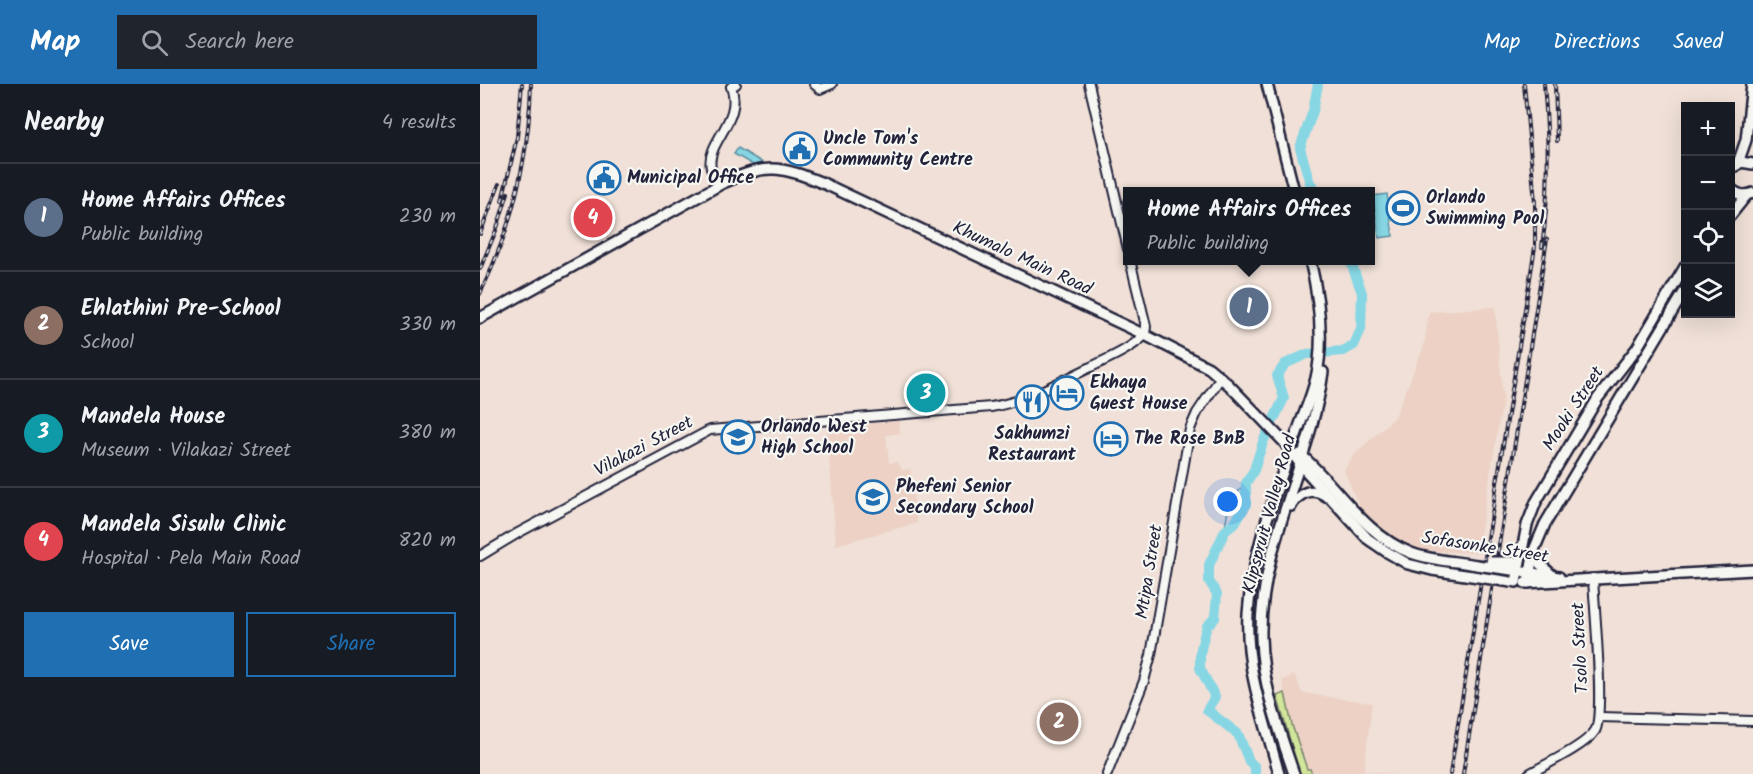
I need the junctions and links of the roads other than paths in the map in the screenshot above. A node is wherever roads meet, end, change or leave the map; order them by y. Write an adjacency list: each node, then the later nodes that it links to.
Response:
1 (736, 84): 11 (street)
2 (814, 84): 3 (street)
3 (832, 84)
4 (1089, 84): 16 (street)
5 (1267, 84): 12 (main road)
6 (1273, 84): 13 (main road)
7 (1752, 84): 9 (main road)
8 (1753, 164): 10 (main road)
9 (1735, 165)
10 (1735, 167)
11 (721, 184): 22 (main road, Khumalo Main Road); 24 (main road, Khumalo Main Road)
12 (1293, 187)
13 (1299, 187)
14 (1748, 197): 15 (main road)
15 (1735, 212)
16 (1123, 228)
17 (1131, 265): 24 (street)
18 (1311, 265): 23 (main road, Klipspruit Valley Road)
19 (1317, 265): 23 (main road, Klipspruit Valley Road)
20 (1681, 273): 37 (main road, Mooki Street)
21 (1681, 298): 35 (main road, Mooki Street)
22 (480, 318)
23 (1322, 328): 25 (main road, Klipspruit Valley Road)
24 (1145, 335): 26 (main road, Khumalo Main Road); 36 (street, Vilakazi Street)
25 (1321, 366): 27 (main road, Klipspruit Valley Road); 28 (main road, Klipspruit Valley Road)
26 (1221, 377): 29 (main road, Khumalo Main Road); 46 (street, Mtipa Street)
27 (1320, 391): 30 (main road, Klipspruit Valley Road); 32 (main road)
28 (1298, 428): 29 (main road, Klipspruit Valley Road); 29 (main road)
29 (1286, 444): 30 (main road, Sofasonke Street); 31 (main road); 31 (main road, Klipspruit Valley Road)
30 (1301, 460): 32 (main road, Sofasonke Street); 33 (main road, Sofasonke Street); 34 (main road, Klipspruit Valley Road)
31 (1284, 466): 47 (main road, Klipspruit Valley Road)
32 (1315, 469): 37 (main road, Sofasonke Street, bridge)
33 (1333, 501): 34 (main road); 43 (main road, Sofasonke Street, bridge)
34 (1281, 526): 48 (main road, Klipspruit Valley Road)
35 (1534, 550): 39 (main road); 40 (main road, Mooki Street)
36 (480, 555)
37 (1516, 566): 40 (main road, Sofasonke Street); 43 (main road, Mooki Street)
38 (1753, 570): 41 (main road, Sofasonke Street)
39 (1555, 576): 40 (main road, Sofasonke Street); 42 (main road, Sofasonke Street)
40 (1529, 578): 42 (main road, Sofasonke Street); 43 (main road, Sofasonke Street)
41 (1593, 578): 42 (main road, Sofasonke Street); 44 (street, Tsolo Street)
42 (1570, 580)
43 (1513, 582)
44 (1599, 717): 45 (street); 49 (street)
45 (1753, 721)
46 (1107, 774)
47 (1279, 774)
48 (1294, 774)
49 (1529, 774)

